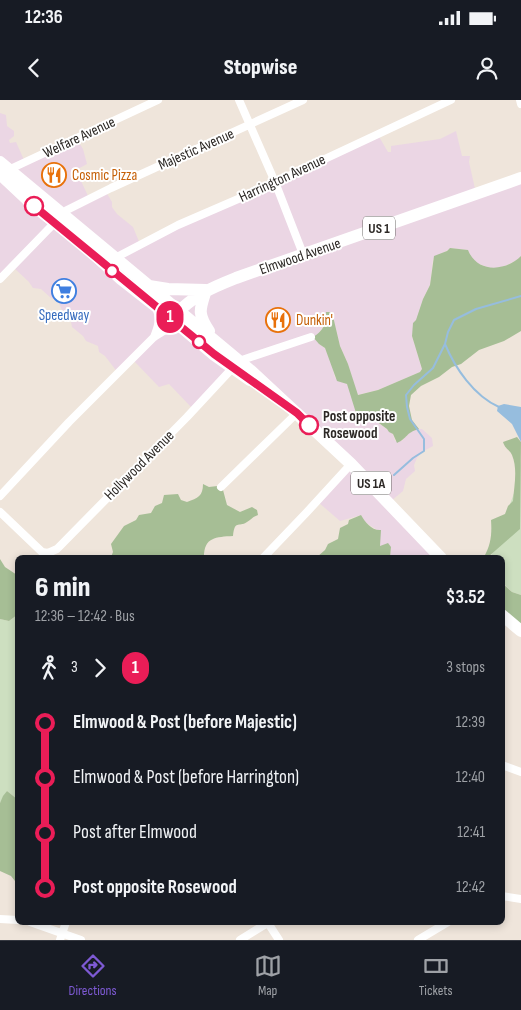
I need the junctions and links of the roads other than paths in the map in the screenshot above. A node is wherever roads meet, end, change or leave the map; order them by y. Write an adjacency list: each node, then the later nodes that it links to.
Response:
1 (158, 100): 8 (street, Welfare Avenue)
2 (239, 100): 7 (street)
3 (303, 100): 7 (street, Majestic Avenue)
4 (451, 100): 10 (street, Harrington Avenue)
5 (520, 100): 6 (street)
6 (521, 104)
7 (250, 125): 10 (street); 11 (street, Majestic Avenue)
8 (2, 170): 11 (main road)
9 (521, 178): 12 (main road, Elmwood Avenue / US 1)
10 (276, 182): 12 (street); 13 (street, Harrington Avenue)
11 (59, 218): 13 (main road); 14 (street, Majestic Avenue); 17 (main road)
12 (303, 254): 16 (main road, Elmwood Avenue / US 1)
13 (115, 258): 15 (main road)
14 (0, 279)
15 (148, 286): 16 (main road); 18 (main road, US 1A)
16 (206, 290): 18 (main road, Elmwood Avenue / US 1); 22 (main road)
17 (154, 304): 18 (main road); 20 (street)
18 (175, 315): 19 (main road, US 1A); 22 (main road, US 1A)
19 (182, 327): 20 (street); 23 (main road, US 1A)
20 (154, 337): 27 (street)
21 (311, 337): 23 (street)
22 (216, 342): 23 (main road, US 1A)
23 (236, 364): 24 (main road, US 1A); 28 (street, Hollywood Avenue)
24 (297, 413): 25 (main road, US 1A); 26 (street)
25 (351, 464): 29 (street); 30 (main road, US 1A)
26 (221, 487)
27 (0, 496)
28 (0, 512)
29 (265, 555)
30 (438, 555)
31 (505, 618): 32 (main road)
32 (521, 631)
33 (505, 766): 34 (street)
34 (521, 772)
35 (505, 896): 36 (street)
36 (521, 899)
37 (0, 919): 38 (street)
38 (15, 920)
39 (37, 925): 43 (street)
40 (265, 925): 45 (street)
41 (269, 925): 46 (street)
42 (443, 925): 47 (street)
43 (62, 936): 44 (street)
44 (81, 940)
45 (240, 940)
46 (279, 940)
47 (418, 940)

